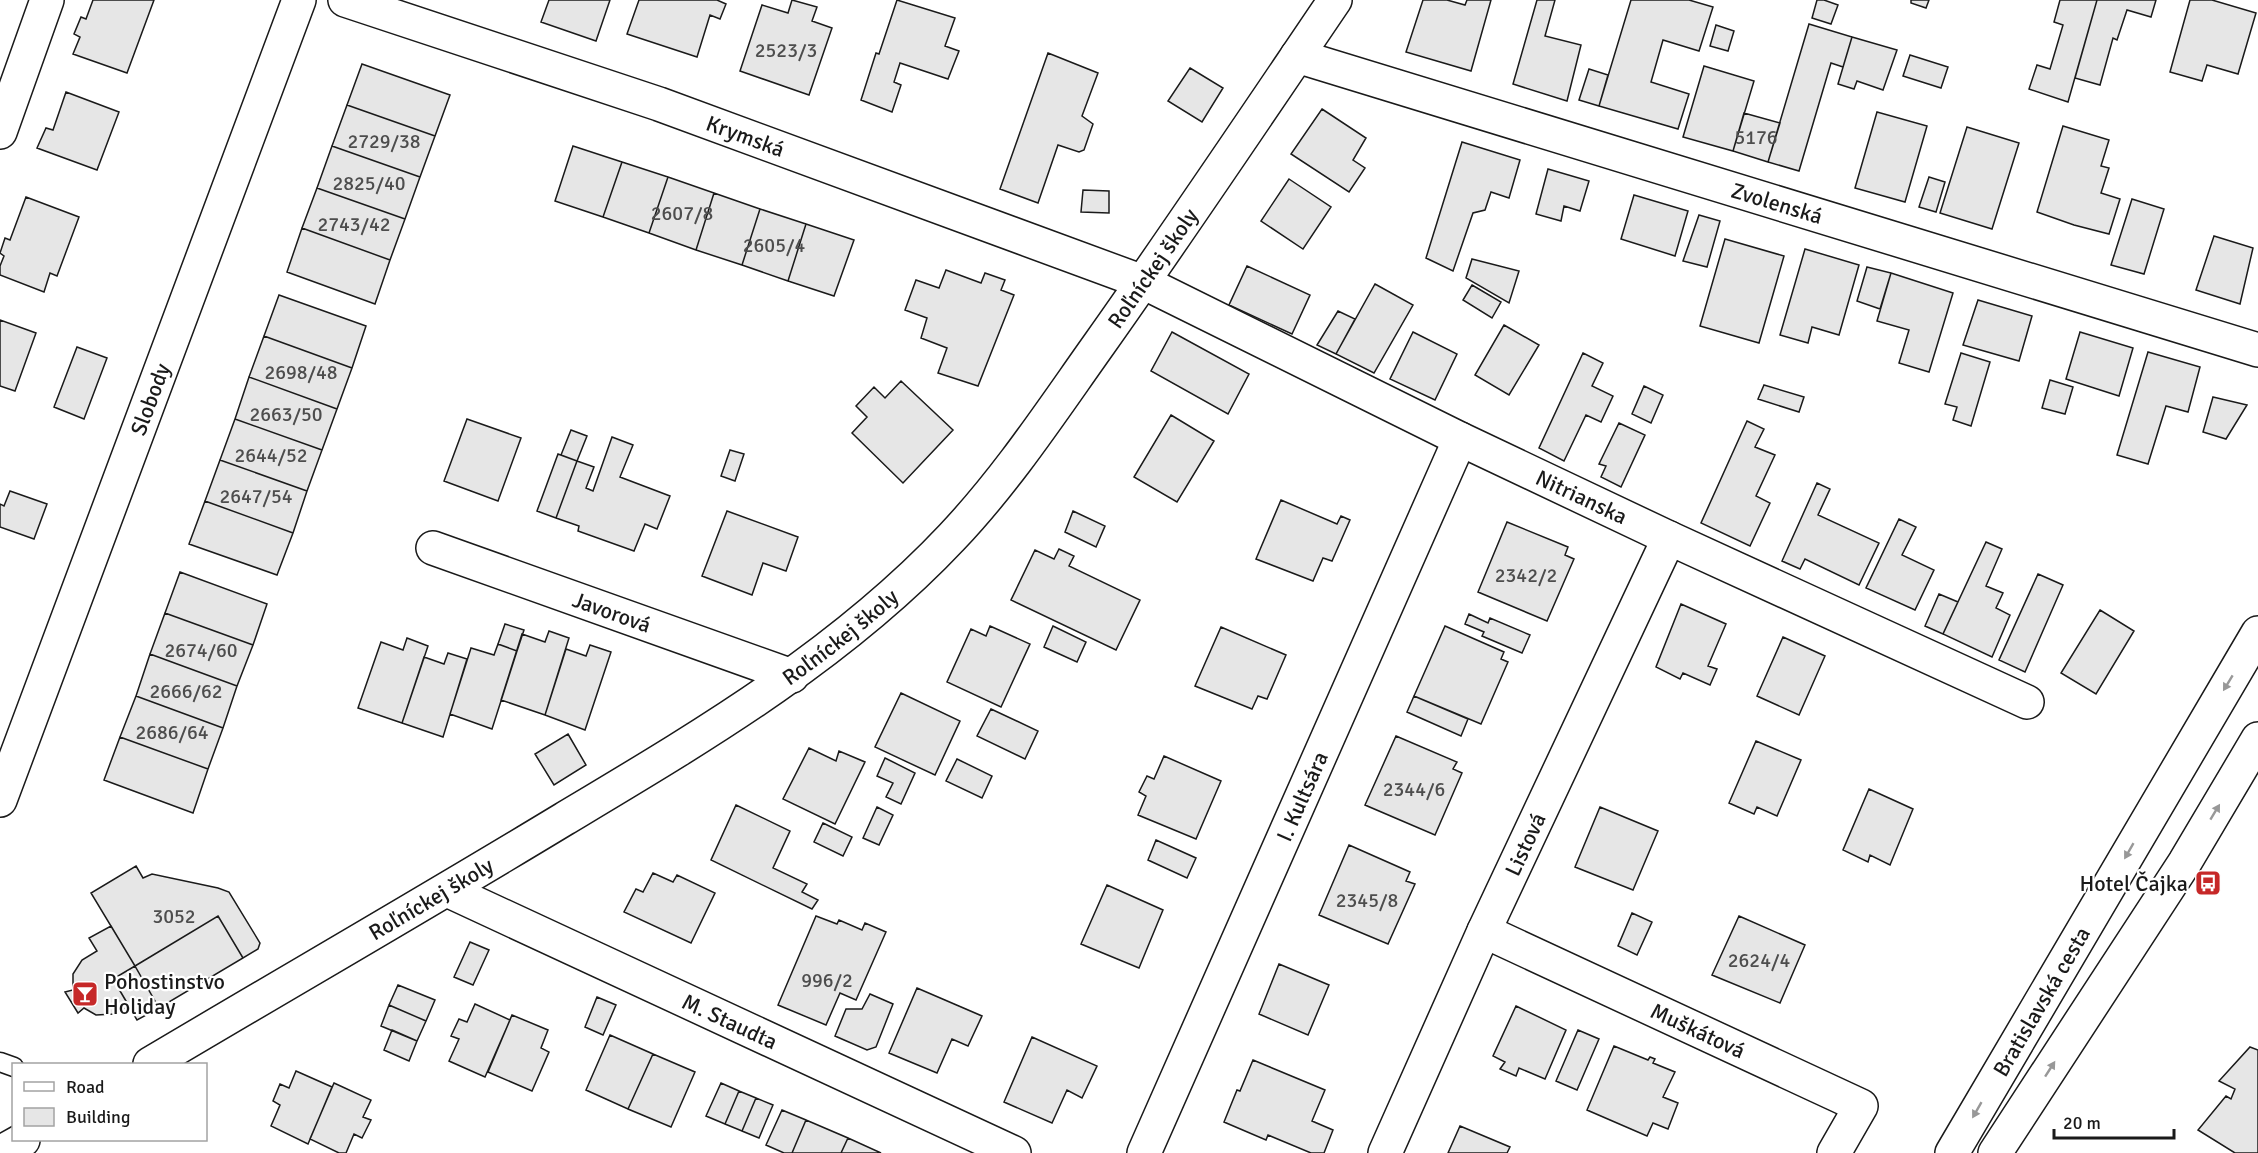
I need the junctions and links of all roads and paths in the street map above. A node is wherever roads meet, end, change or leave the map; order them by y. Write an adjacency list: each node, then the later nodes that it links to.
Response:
1 (47, 0): 6 (street)
2 (299, 0): 16 (street, Slobody)
3 (345, 0): 7 (street, Krymská)
4 (1335, 0): 5 (street, Roľníckej školy)
5 (1297, 56): 7 (street, Roľníckej školy); 8 (street, Zvolenská)
6 (0, 132)
7 (1143, 282): 9 (street, Nitrianska); 13 (street, Roľníckej školy)
8 (2258, 350)
9 (1460, 439): 10 (street, Nitrianska); 21 (street, I. Kultsára)
10 (1669, 538): 14 (street, Nitrianska); 18 (street, Listová)
11 (433, 548): 13 (street, Javorová)
12 (2258, 633): 24 (street, Bratislavská cesta, one-way to 24)
13 (792, 676): 17 (street, Roľníckej školy)
14 (2027, 702)
15 (2258, 739): 25 (street, Bratislavská cesta, one-way to 15)
16 (0, 800)
17 (447, 890): 19 (street, Roľníckej školy); 20 (street, M. Staudta)
18 (1484, 931): 22 (street, Listová); 23 (street, Muškátová)
19 (153, 1063)
20 (1014, 1153)
21 (1144, 1153)
22 (1385, 1153)
23 (1834, 1153)
24 (1952, 1153)
25 (1995, 1153)

